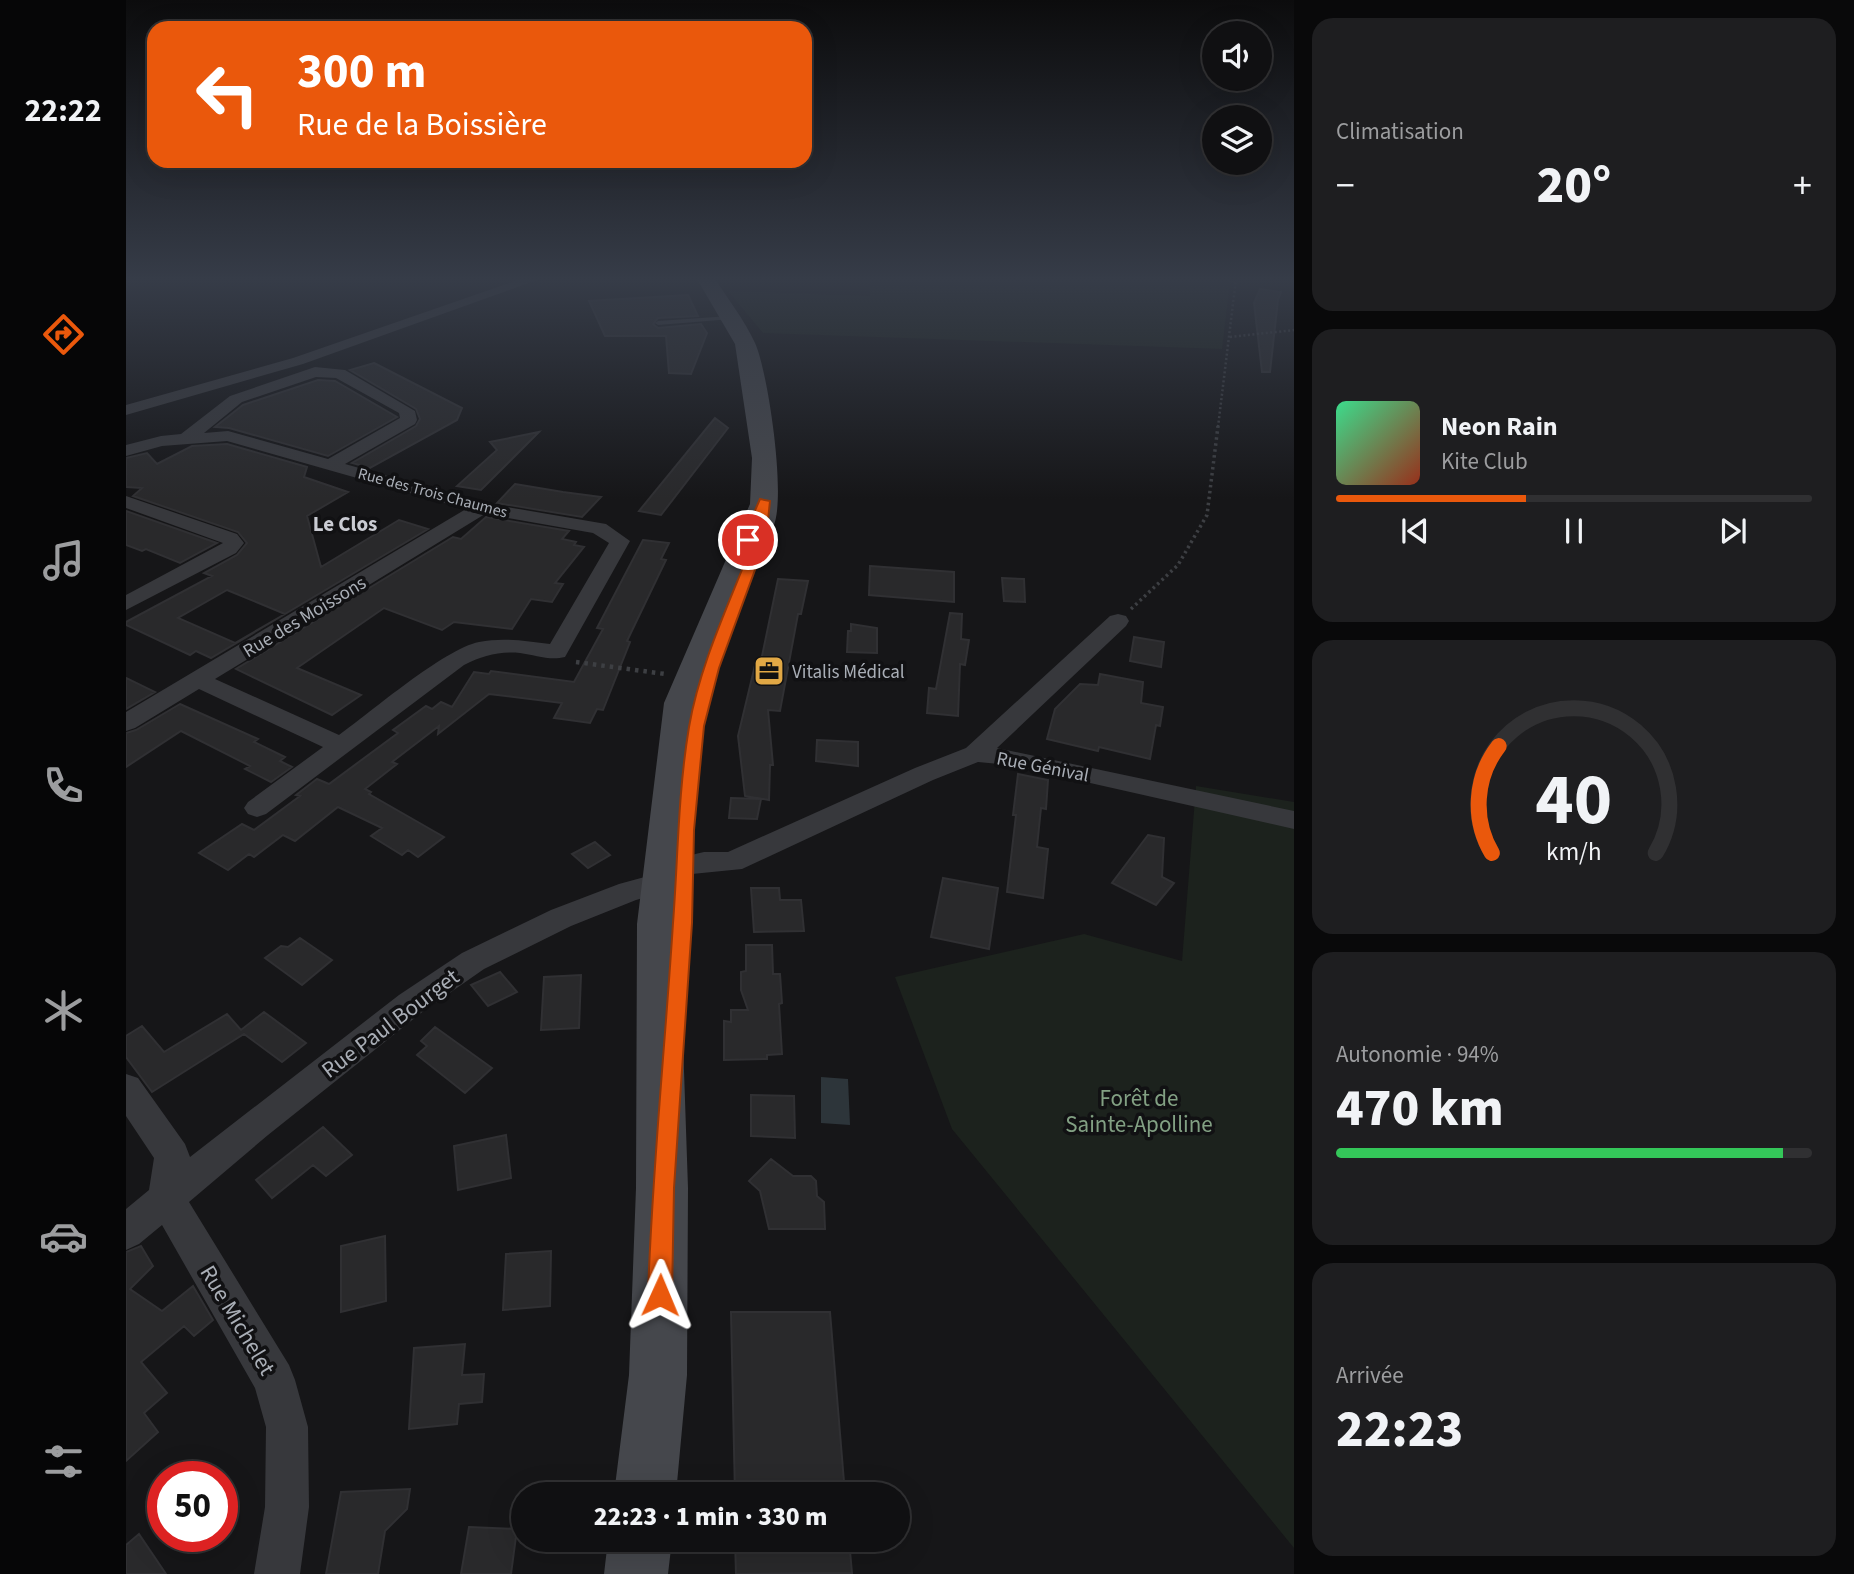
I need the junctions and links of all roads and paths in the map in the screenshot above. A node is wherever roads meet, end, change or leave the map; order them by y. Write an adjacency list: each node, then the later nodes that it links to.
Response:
1 (322, 352): 4 (street)
2 (747, 352): 20 (main road)
3 (1228, 352): 11 (path)
4 (126, 410)
5 (187, 438): 6 (street, Rue des Trois Chaumes); 7 (street, Rue des Trois Chaumes); 7 (street)
6 (126, 452)
7 (330, 465): 9 (street, Rue des Trois Chaumes)
8 (126, 502): 10 (street)
9 (482, 508): 12 (street, Rue des Trois Chaumes); 14 (street, Rue des Moissons)
10 (126, 604)
11 (1118, 621): 17 (street)
12 (557, 652): 13 (path); 16 (street)
13 (667, 674)
14 (198, 680): 15 (street, Rue des Moissons); 16 (street)
15 (126, 723)
16 (341, 746): 18 (street)
17 (975, 754): 19 (street, Rue Génival); 20 (street, Rue Génival)
18 (257, 808)
19 (1294, 820)
20 (673, 874): 22 (street, Rue Paul Bourget); 24 (main road)
21 (126, 1088): 22 (street)
22 (166, 1198): 23 (street, Rue Paul Bourget); 26 (street, Rue Michelet)
23 (126, 1232)
24 (646, 1482)
25 (639, 1552): 27 (main road)
26 (276, 1574)
27 (636, 1574)

